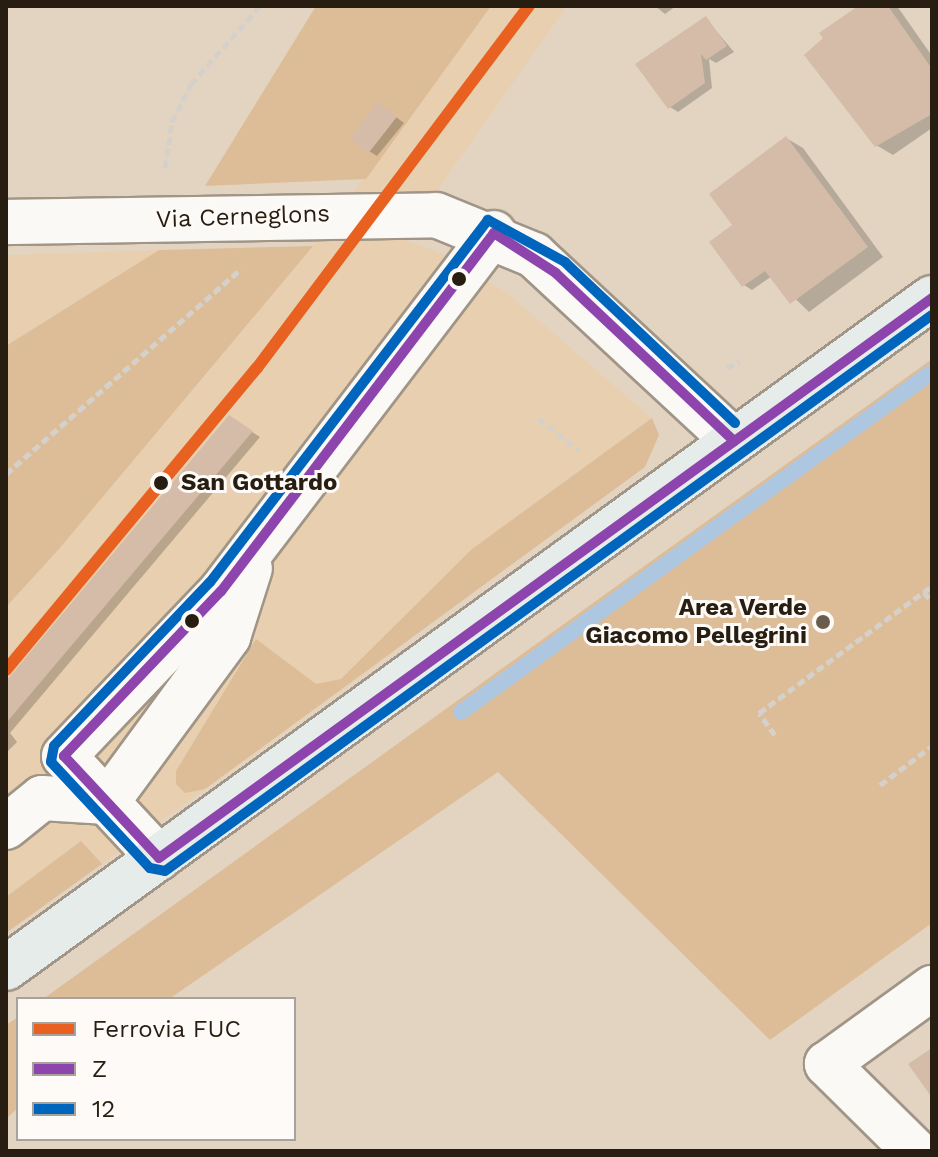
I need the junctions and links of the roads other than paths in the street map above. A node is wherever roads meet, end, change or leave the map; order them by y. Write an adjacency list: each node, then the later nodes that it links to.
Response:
1 (6, 222): 2 (street, Via Cerneglons)
2 (494, 233): 4 (street, Via Cerneglons); 5 (street)
3 (932, 298): 4 (main road)
4 (734, 441): 8 (main road)
5 (257, 547): 6 (street); 6 (street)
6 (107, 802): 7 (street); 8 (street)
7 (6, 827)
8 (159, 858): 9 (main road)
9 (6, 968)
10 (932, 988): 11 (street)
11 (915, 1151)

